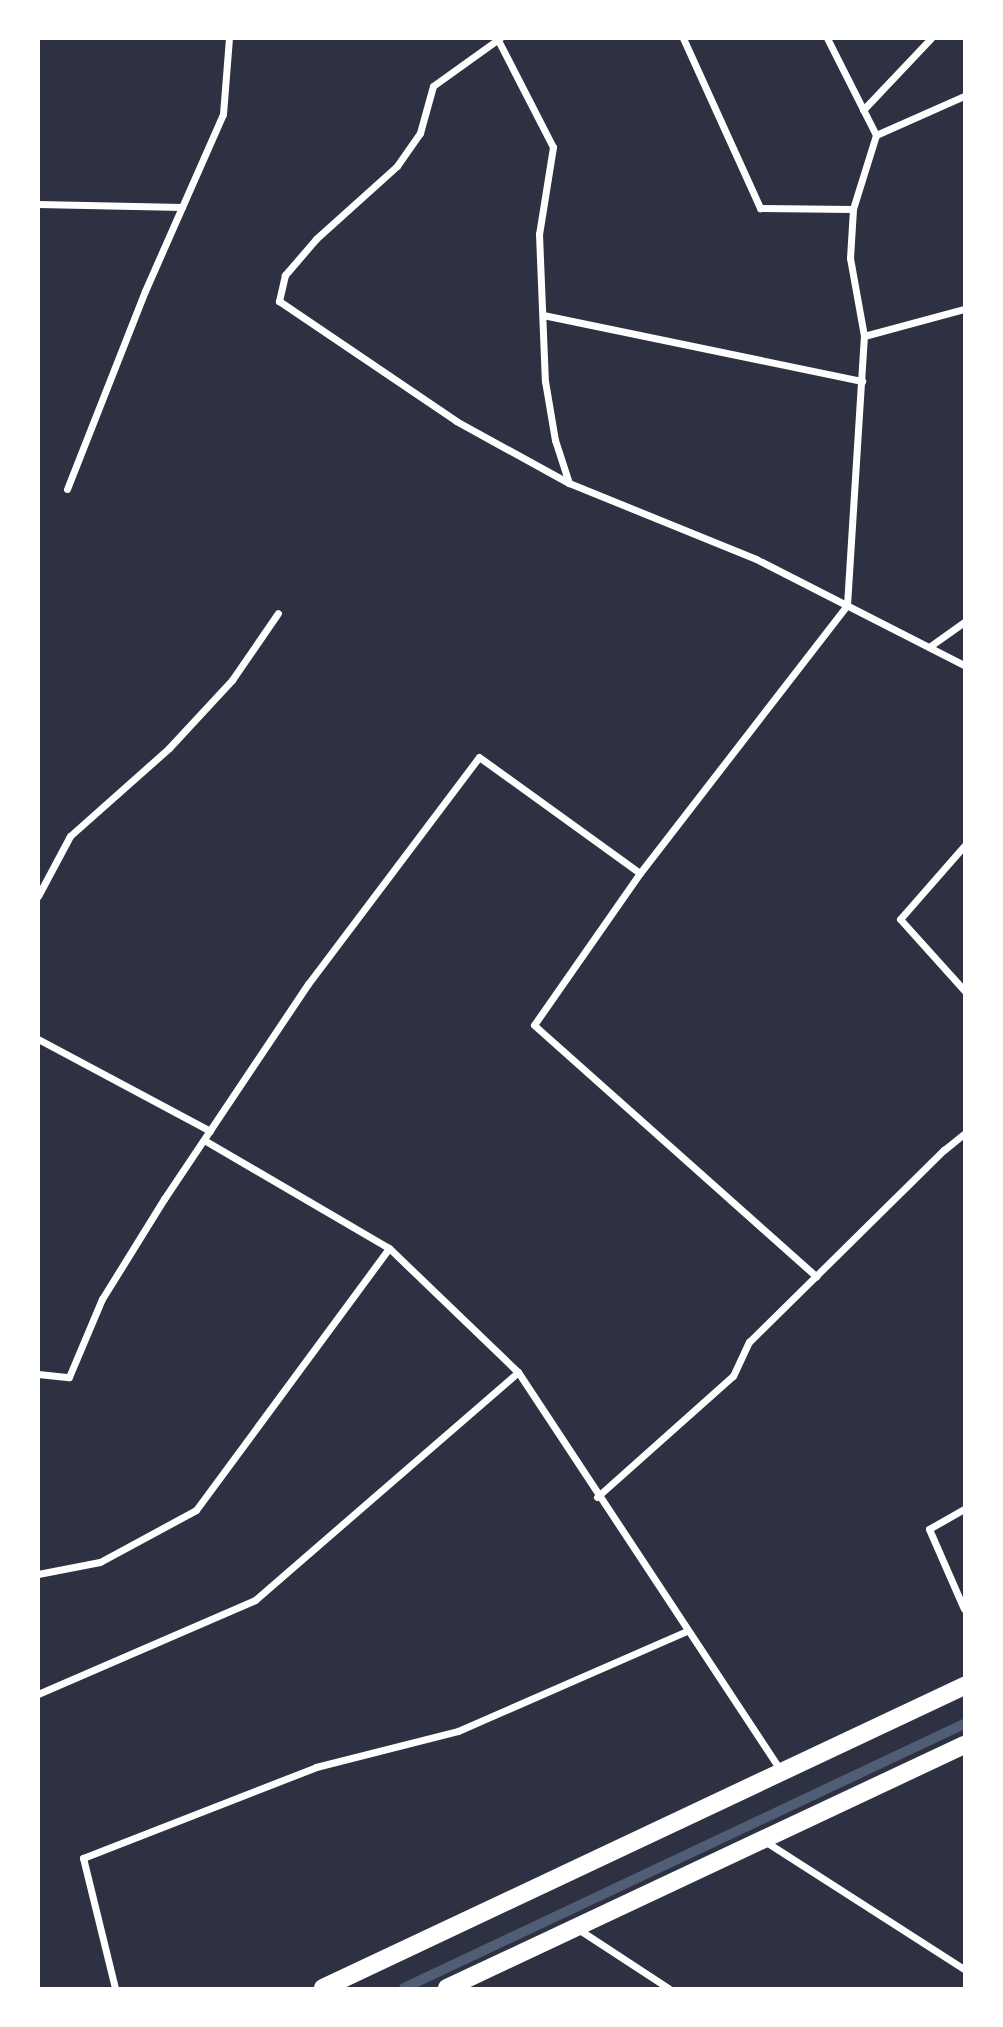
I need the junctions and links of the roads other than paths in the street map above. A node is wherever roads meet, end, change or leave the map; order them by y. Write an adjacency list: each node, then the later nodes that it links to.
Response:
1 (229, 38): 10 (street)
2 (683, 38): 11 (street)
3 (827, 38): 7 (street)
4 (931, 38): 7 (street)
5 (499, 39): 13 (street); 16 (street)
6 (964, 96): 8 (street)
7 (863, 110): 8 (street)
8 (876, 135): 11 (street)
9 (38, 204): 10 (street)
10 (182, 207): 17 (street)
11 (853, 209): 14 (street)
12 (964, 309): 14 (street)
13 (543, 315): 15 (street); 16 (street)
14 (864, 336): 15 (street)
15 (862, 381): 18 (street)
16 (569, 483): 18 (street)
17 (67, 489)
18 (846, 605): 21 (street); 24 (street)
19 (278, 613): 25 (street)
20 (964, 622): 21 (street)
21 (929, 647): 22 (street)
22 (964, 665)
23 (964, 846): 26 (street)
24 (640, 873): 28 (street); 32 (street)
25 (38, 895)
26 (964, 990)
27 (38, 1039): 28 (street)
28 (210, 1131): 30 (street)
29 (964, 1135): 32 (street)
30 (204, 1140): 31 (street); 34 (street)
31 (389, 1248): 33 (street); 37 (street)
32 (816, 1276): 35 (street)
33 (518, 1372): 35 (street); 41 (street)
34 (38, 1374)
35 (597, 1497): 39 (street)
36 (964, 1509): 38 (street)
37 (38, 1574)
38 (964, 1609)
39 (687, 1631): 43 (street); 47 (street)
40 (964, 1686): 43 (main road)
41 (38, 1694)
42 (964, 1745): 44 (main road)
43 (782, 1773): 48 (main road)
44 (762, 1840): 45 (main road); 46 (street)
45 (576, 1928): 49 (main road); 50 (street)
46 (964, 1969)
47 (115, 1989)
48 (323, 1989)
49 (447, 1989)
50 (668, 1989)

